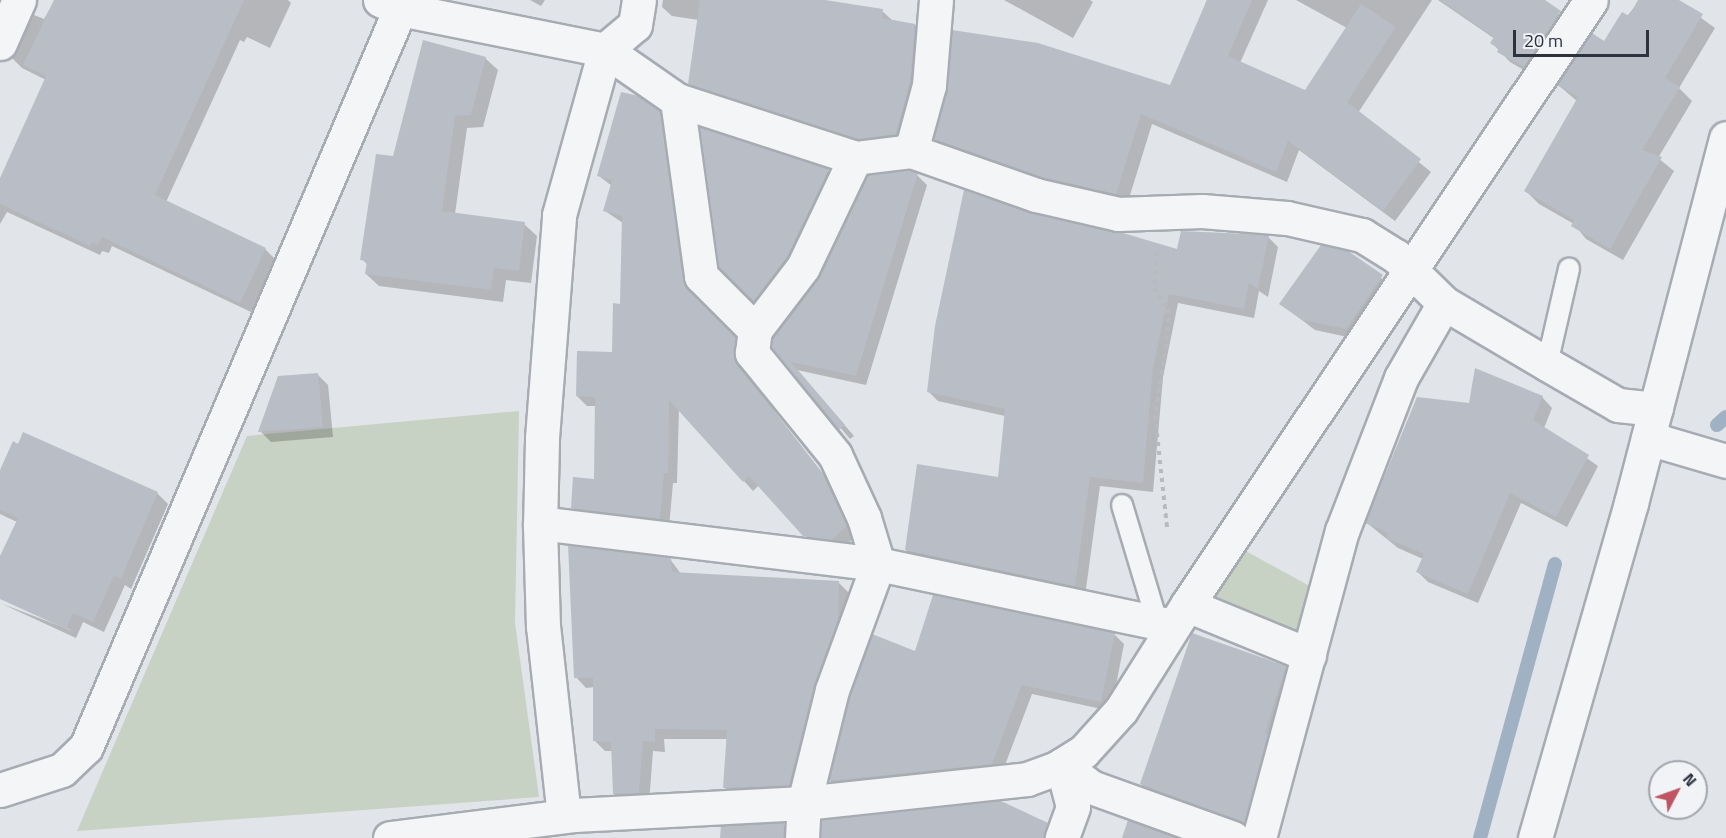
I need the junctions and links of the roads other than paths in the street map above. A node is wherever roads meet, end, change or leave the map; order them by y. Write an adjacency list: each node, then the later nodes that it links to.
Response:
1 (19, 0): 6 (street)
2 (639, 0): 7 (street)
3 (936, 0): 10 (street)
4 (1591, 0): 13 (street)
5 (390, 4): 7 (street); 25 (street)
6 (0, 43)
7 (605, 50): 8 (street); 20 (street)
8 (678, 100): 11 (street); 15 (street)
9 (1726, 138): 17 (street)
10 (911, 151): 11 (street); 13 (street)
11 (855, 158): 15 (street)
12 (1569, 270): 16 (lane)
13 (1410, 274): 14 (street); 22 (street)
14 (1444, 303): 16 (street); 23 (street)
15 (755, 330): 21 (street)
16 (1547, 364): 17 (street)
17 (1652, 424): 18 (street); 33 (street)
18 (1726, 460)
19 (1122, 505): 22 (lane)
20 (540, 523): 21 (street); 27 (street)
21 (878, 564): 22 (street); 26 (street)
22 (1172, 618): 23 (street); 24 (street)
23 (1309, 655): 32 (street)
24 (1062, 765): 26 (street); 30 (street); 31 (street)
25 (0, 790)
26 (804, 803): 27 (street); 29 (street)
27 (572, 823): 28 (street)
28 (390, 838)
29 (802, 838)
30 (1062, 838)
31 (1233, 838)
32 (1259, 838)
33 (1535, 838)

